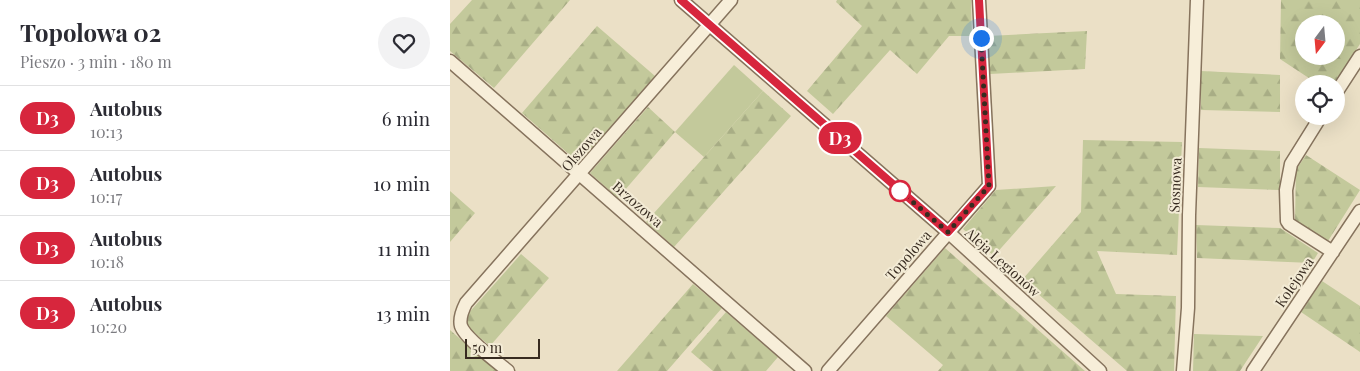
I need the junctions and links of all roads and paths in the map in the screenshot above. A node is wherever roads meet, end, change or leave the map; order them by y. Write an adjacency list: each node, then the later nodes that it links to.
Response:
1 (681, 0): 5 (street, Aleja Legionów)
2 (731, 0): 5 (street, Olszowa)
3 (979, 0): 12 (street, Topolowa)
4 (1197, 0): 18 (street, Sosnowa)
5 (709, 25): 10 (street, Olszowa); 12 (street, Aleja Legionów)
6 (1360, 56): 8 (street)
7 (450, 61): 10 (street, Brzozowa)
8 (1345, 79)
9 (1315, 125): 13 (street)
10 (580, 173): 14 (street, Olszowa); 15 (street, Brzozowa)
11 (1360, 211): 13 (street, Kolejowa)
12 (948, 232): 16 (street, Topolowa); 17 (street, Aleja Legionów)
13 (1333, 252): 19 (street, Kolejowa)
14 (508, 371)
15 (805, 371)
16 (828, 371)
17 (1100, 371)
18 (1183, 371)
19 (1253, 371)

